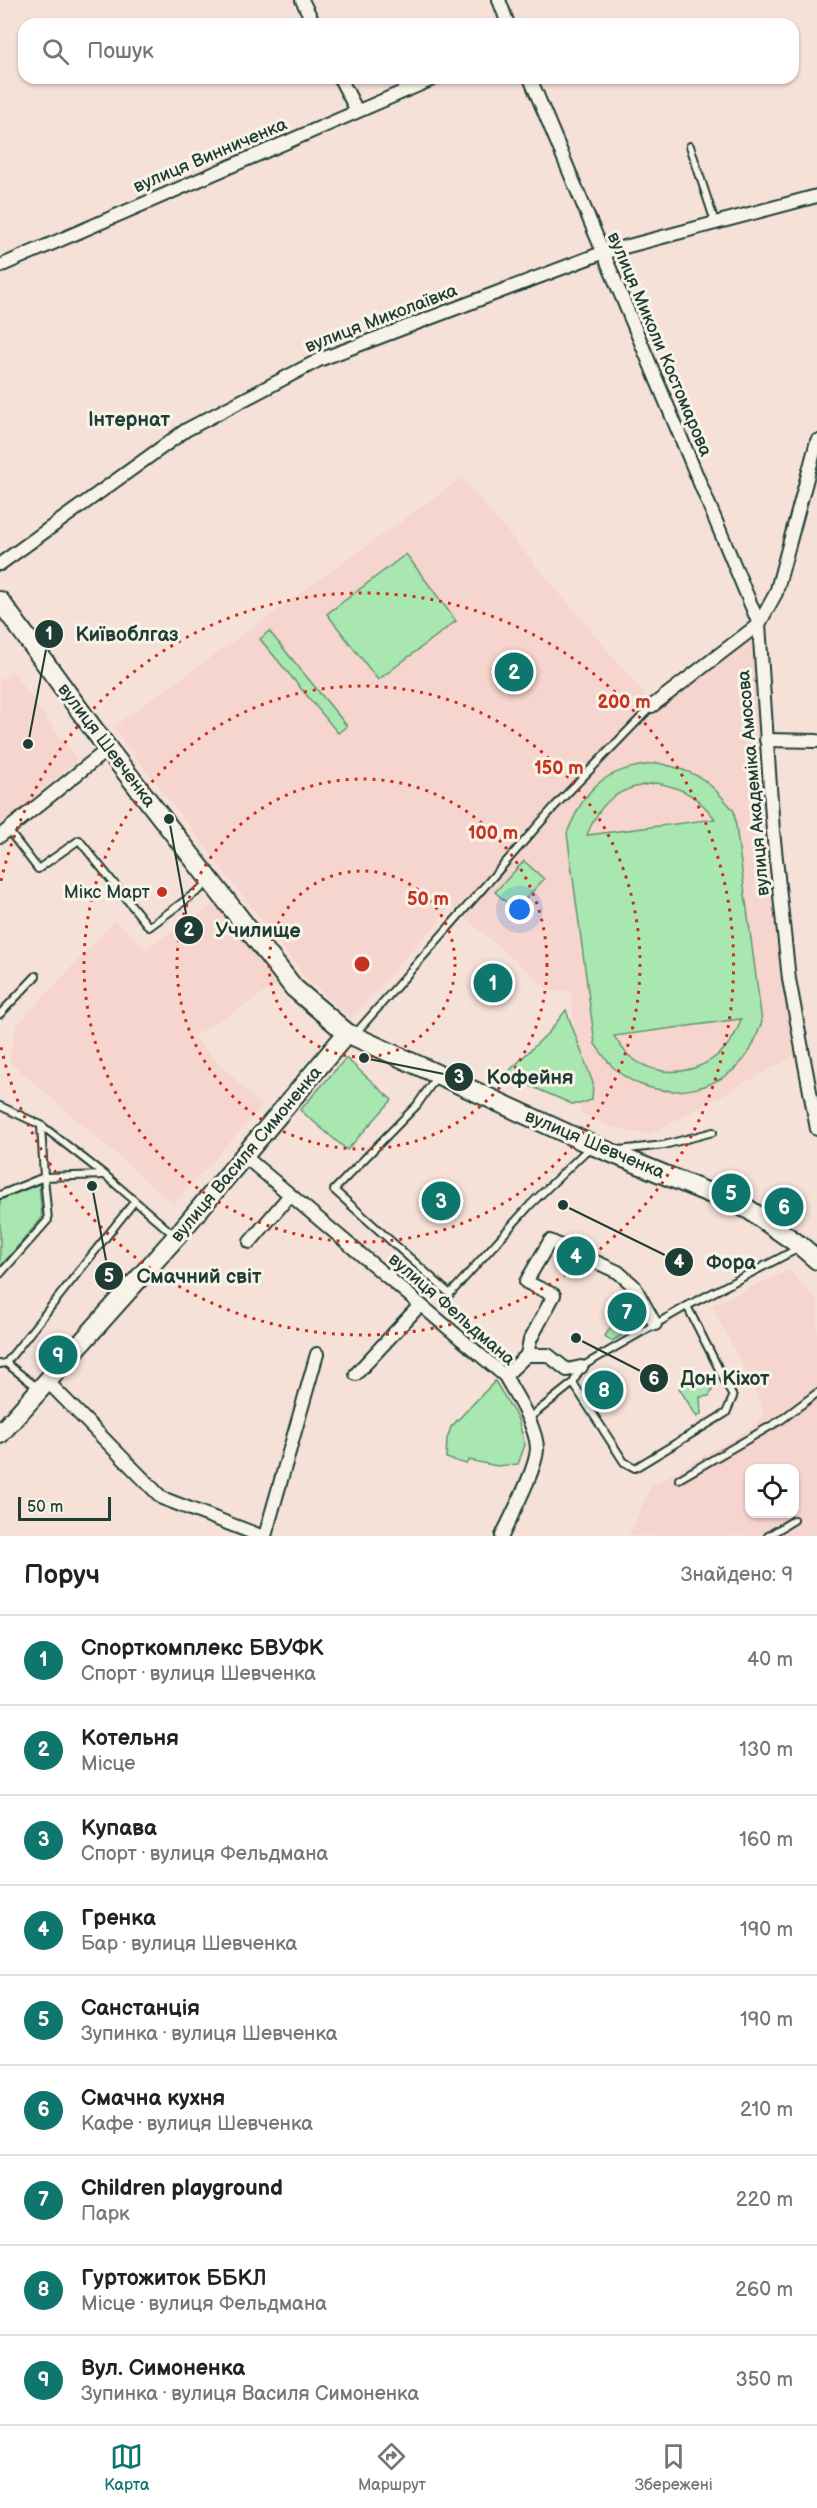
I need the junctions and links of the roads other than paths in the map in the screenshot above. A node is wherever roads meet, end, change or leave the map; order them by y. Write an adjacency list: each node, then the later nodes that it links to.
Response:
1 (302, 0): 3 (street)
2 (499, 0): 4 (street)
3 (311, 18)
4 (506, 18)
5 (343, 84): 8 (street)
6 (421, 84): 8 (street, вулиця Винниченка)
7 (532, 84): 12 (street, вулиця Миколи Костомарова)
8 (357, 111): 13 (street, вулиця Винниченка)
9 (690, 146): 11 (lane)
10 (817, 196): 11 (street, вулиця Миколаївка)
11 (715, 223): 12 (street, вулиця Миколаївка)
12 (602, 253): 15 (street, вулиця Миколаївка); 17 (street, вулиця Миколи Костомарова)
13 (0, 266)
14 (817, 441): 17 (street)
15 (0, 564)
16 (0, 601): 21 (street, вулиця Шевченка)
17 (759, 624): 18 (street); 19 (street, вулиця Академіка Амосова)
18 (652, 706): 26 (lane)
19 (766, 740): 20 (street); 30 (street, вулиця Академіка Амосова)
20 (817, 741)
21 (108, 749): 22 (street); 26 (street, вулиця Шевченка)
22 (4, 833): 23 (lane)
23 (202, 888)
24 (36, 976): 25 (lane)
25 (0, 1014)
26 (350, 1035): 27 (street, вулиця Шевченка); 33 (street, вулиця Василя Симоненка)
27 (438, 1076): 32 (street, вулиця Шевченка); 32 (lane)
28 (0, 1106): 29 (lane)
29 (41, 1125): 34 (lane); 35 (lane)
30 (817, 1129)
31 (713, 1132): 32 (lane)
32 (601, 1148): 41 (street, вулиця Шевченка)
33 (243, 1155): 37 (street, вулиця Фельдмана); 39 (street, вулиця Василя Симоненка)
34 (105, 1175): 35 (lane); 38 (lane)
35 (44, 1177): 36 (lane); 43 (lane)
36 (0, 1195)
37 (290, 1195): 40 (street); 44 (street, вулиця Фельдмана)
38 (134, 1202): 39 (lane); 49 (lane)
39 (176, 1237): 54 (street, вулиця Василя Симоненка)
40 (250, 1242)
41 (802, 1247): 42 (street, вулиця Шевченка); 45 (lane)
42 (817, 1260)
43 (0, 1274)
44 (420, 1305): 51 (street); 52 (street, вулиця Фельдмана)
45 (687, 1306): 46 (lane); 53 (lane)
46 (655, 1324): 48 (street); 50 (lane)
47 (317, 1354): 61 (street)
48 (527, 1355): 50 (street); 52 (street)
49 (3, 1363): 54 (lane)
50 (581, 1366): 53 (lane)
51 (356, 1374)
52 (505, 1376): 56 (street, вулиця Фельдмана)
53 (573, 1383): 56 (lane)
54 (44, 1386): 57 (street, вулиця Василя Симоненка); 60 (street)
55 (817, 1393): 58 (lane)
56 (529, 1418): 62 (street, вулиця Фельдмана)
57 (0, 1434)
58 (679, 1479)
59 (794, 1520): 63 (lane)
60 (261, 1536)
61 (265, 1536)
62 (502, 1536)
63 (768, 1536)

